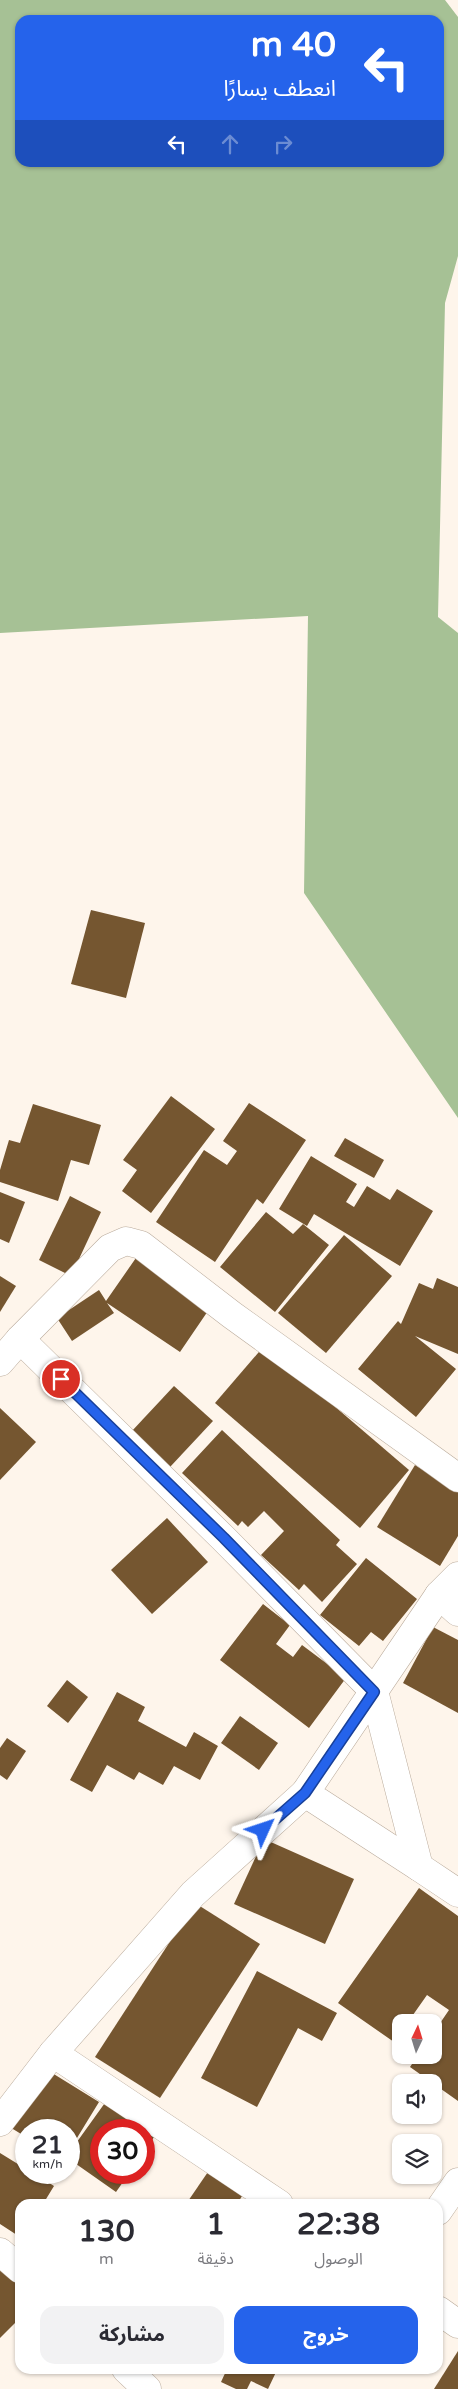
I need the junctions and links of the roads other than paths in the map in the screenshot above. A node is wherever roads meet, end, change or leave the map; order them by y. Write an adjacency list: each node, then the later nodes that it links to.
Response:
1 (20, 1339): 2 (street); 3 (street); 6 (street)
2 (0, 1362)
3 (458, 1478)
4 (458, 1576): 5 (street)
5 (448, 1603): 6 (street)
6 (374, 1692): 7 (street); 8 (street)
7 (305, 1793): 8 (street); 10 (street)
8 (419, 1867): 9 (street)
9 (458, 1893)
10 (53, 2053): 11 (street); 13 (street)
11 (0, 2122)
12 (458, 2182): 14 (street)
13 (272, 2199)
14 (443, 2204)
15 (0, 2252): 16 (street)
16 (15, 2265)
17 (443, 2314): 18 (street)
18 (458, 2324)
19 (131, 2374): 20 (street)
20 (147, 2389)

